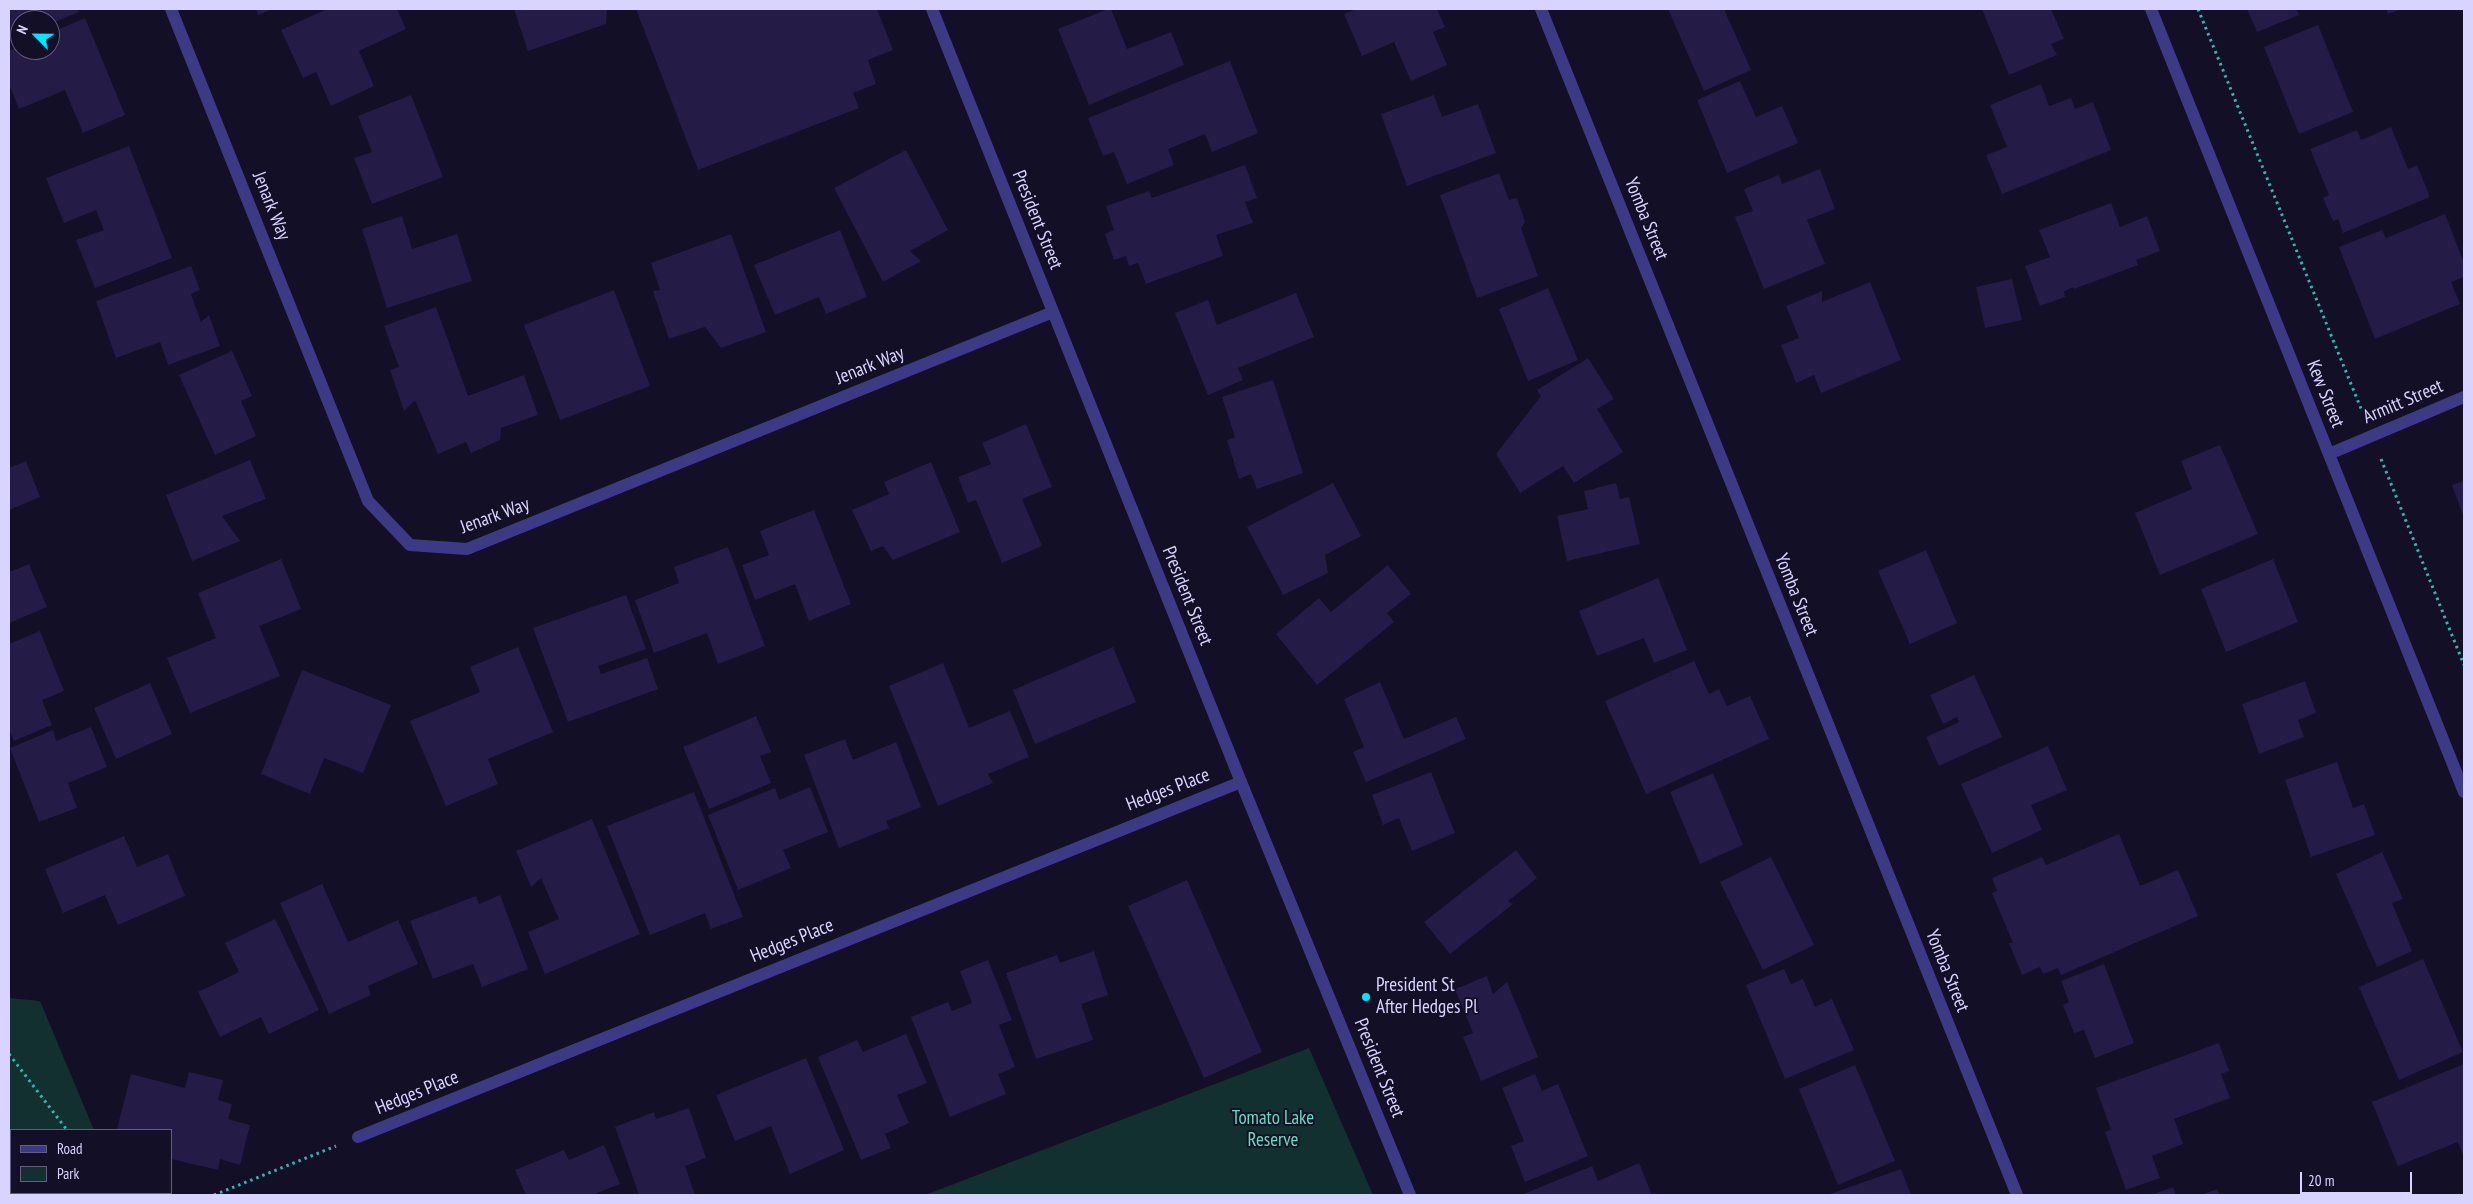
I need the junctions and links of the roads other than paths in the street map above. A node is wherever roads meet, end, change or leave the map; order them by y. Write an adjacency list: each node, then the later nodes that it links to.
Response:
1 (172, 9): 5 (street, Jenark Way)
2 (932, 9): 5 (street, President Street)
3 (1541, 9): 12 (street, Yomba Street)
4 (2151, 9): 7 (street, Kew Street)
5 (1053, 312): 8 (street, President Street)
6 (2464, 397): 7 (street, Armitt Street)
7 (2328, 454): 9 (street, Kew Street)
8 (1241, 782): 10 (street, Hedges Place); 11 (street, President Street)
9 (2464, 792)
10 (358, 1137)
11 (1410, 1195)
12 (2017, 1195)

